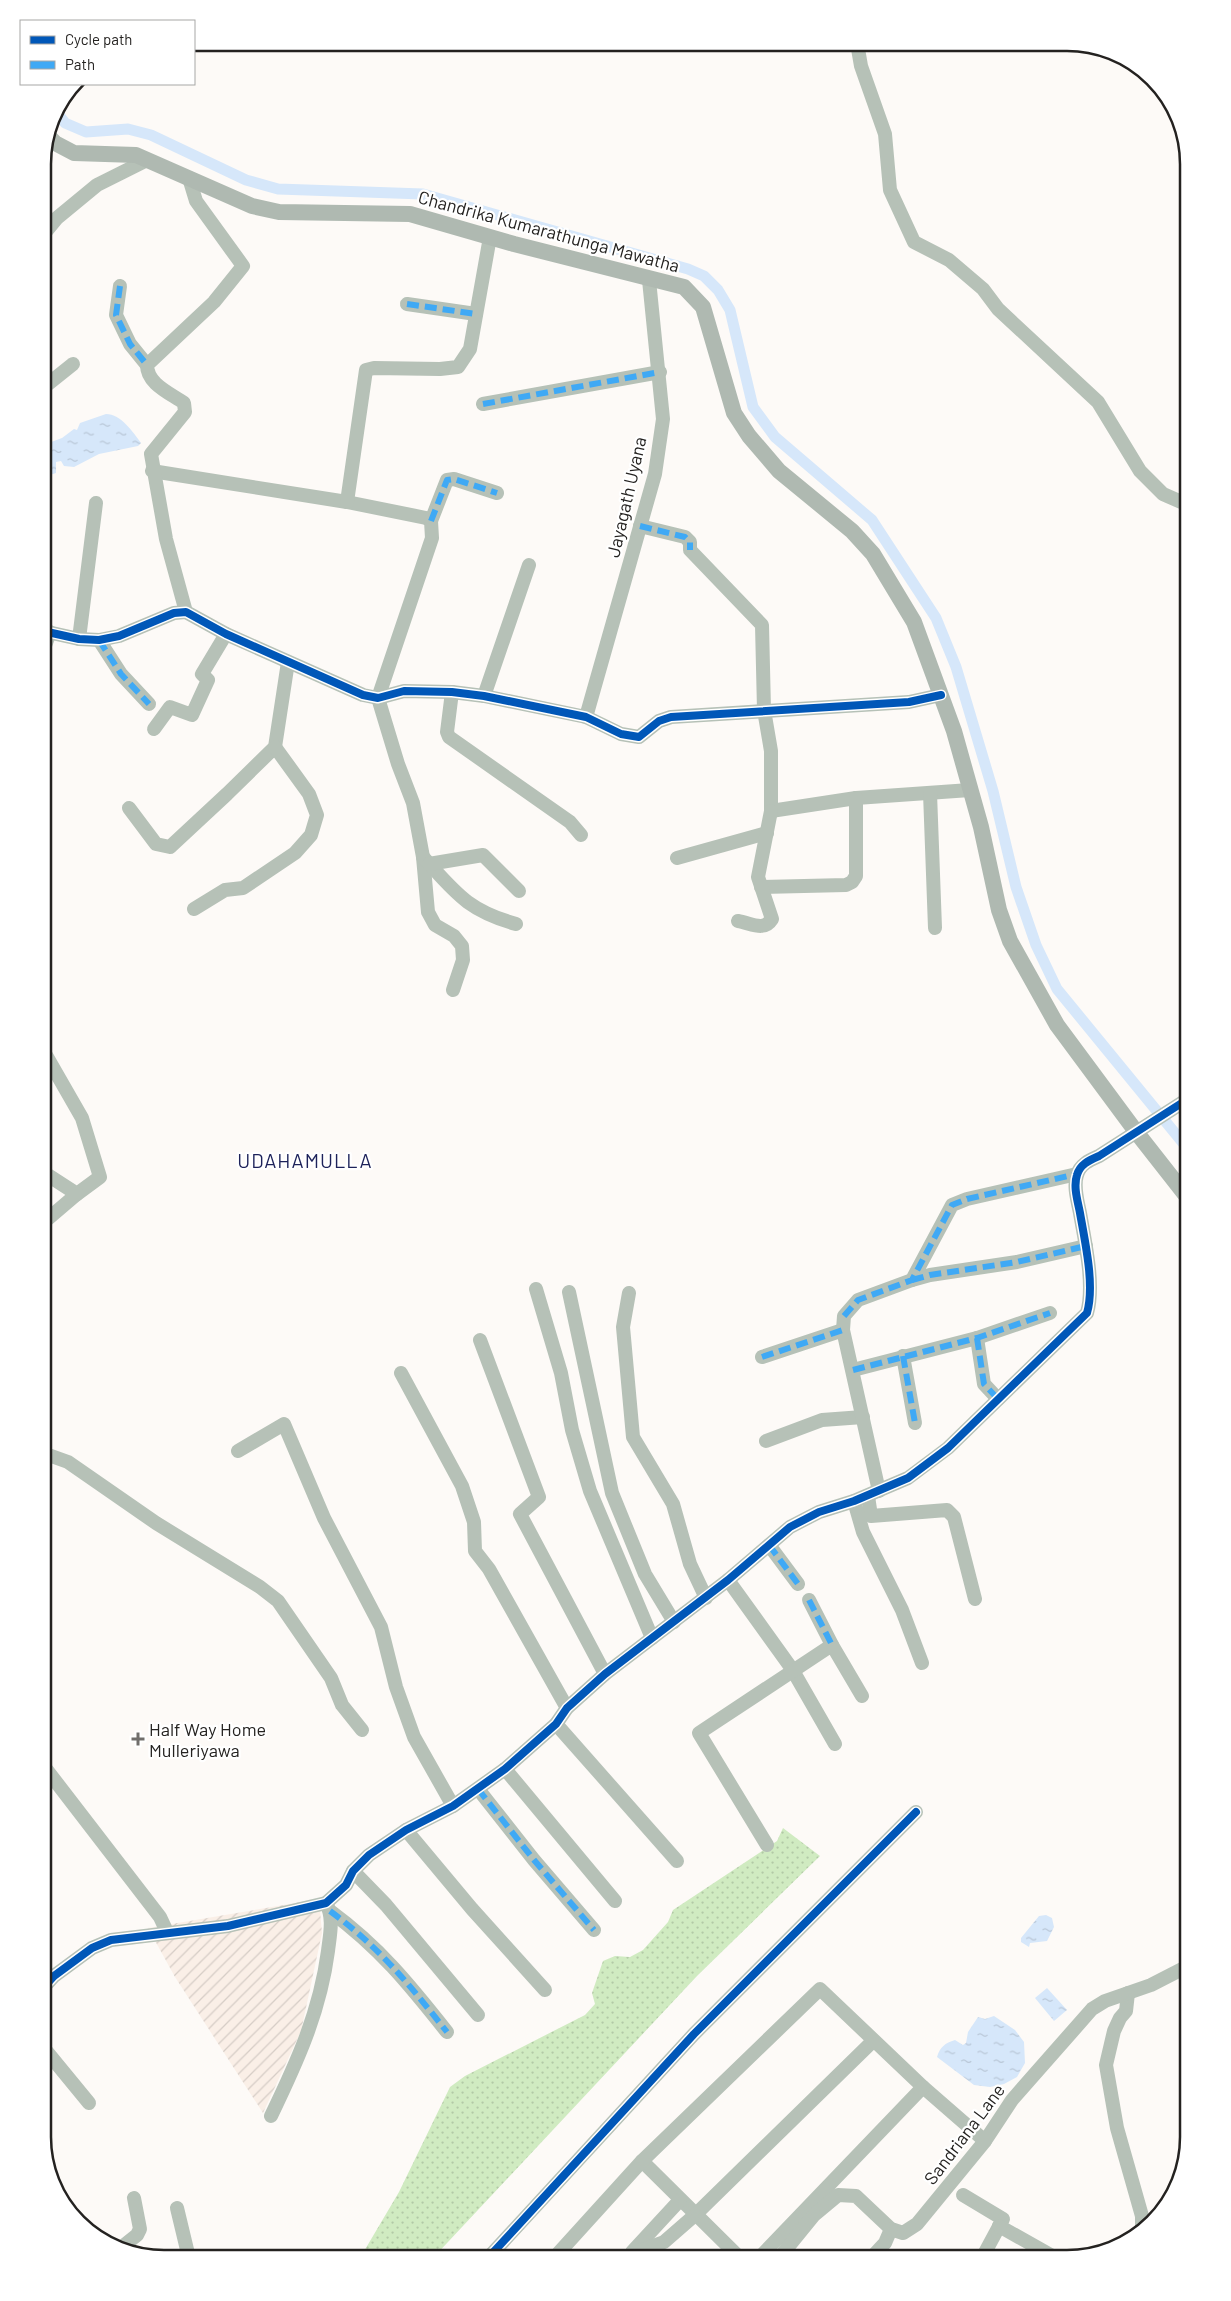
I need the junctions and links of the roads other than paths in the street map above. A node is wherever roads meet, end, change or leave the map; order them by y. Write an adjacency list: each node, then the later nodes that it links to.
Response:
1 (858, 51): 19 (street)
2 (53, 141): 3 (main road, Chandrika Kumarathunga Mawatha)
3 (147, 160): 4 (main road, Chandrika Kumarathunga Mawatha); 5 (street)
4 (189, 178): 6 (main road, Chandrika Kumarathunga Mawatha); 12 (street)
5 (51, 225)
6 (490, 237): 7 (main road, Chandrika Kumarathunga Mawatha); 10 (street)
7 (649, 280): 13 (street, Jayagath Uyana); 31 (main road, Chandrika Kumarathunga Mawatha)
8 (120, 286): 12 (street)
9 (407, 304): 10 (street)
10 (476, 314): 18 (street)
11 (73, 364): 14 (street)
12 (147, 365): 16 (street)
13 (660, 372): 15 (street); 22 (street, Jayagath Uyana)
14 (51, 382)
15 (483, 404)
16 (152, 471): 18 (street); 24 (street)
17 (497, 493): 21 (street)
18 (347, 502): 21 (street)
19 (1180, 502)
20 (96, 503): 27 (street)
21 (431, 522): 33 (street)
22 (640, 526): 35 (street); 36 (street, Jayagath Uyana)
23 (529, 565): 32 (street)
24 (186, 612): 26 (street); 28 (street)
25 (51, 632): 27 (street)
26 (226, 634): 29 (street); 37 (street)
27 (79, 639): 28 (street)
28 (100, 640): 34 (street)
29 (288, 662): 33 (street); 38 (street)
30 (452, 692): 32 (street); 33 (street); 45 (street)
31 (941, 695): 35 (street); 39 (main road, Chandrika Kumarathunga Mawatha)
32 (484, 696): 36 (street)
33 (378, 698): 47 (street)
34 (149, 704)
35 (764, 710): 36 (street); 43 (street)
36 (586, 717)
37 (154, 729)
38 (275, 746): 42 (street); 50 (street)
39 (970, 790): 40 (street); 57 (main road, Chandrika Kumarathunga Mawatha)
40 (930, 793): 41 (street); 53 (street)
41 (856, 798): 43 (street); 48 (street)
42 (129, 808)
43 (771, 810): 44 (street)
44 (767, 833): 46 (street); 48 (street)
45 (581, 834)
46 (677, 858)
47 (426, 860): 49 (street); 52 (street); 54 (street)
48 (761, 887): 51 (street)
49 (520, 890)
50 (194, 909)
51 (738, 921)
52 (516, 924)
53 (935, 928)
54 (453, 990)
55 (51, 1064): 61 (street)
56 (1180, 1104): 57 (street)
57 (1142, 1130): 58 (street); 60 (main road, Chandrika Kumarathunga Mawatha)
58 (1077, 1174): 63 (street); 64 (street)
59 (51, 1177): 61 (street)
60 (1180, 1186)
61 (77, 1194): 62 (street)
62 (51, 1216)
63 (1086, 1246): 64 (street); 76 (street)
64 (912, 1280): 69 (street)
65 (536, 1289): 91 (street)
66 (569, 1292): 90 (street)
67 (629, 1293): 87 (street)
68 (1050, 1313): 70 (street)
69 (843, 1330): 73 (street); 74 (street)
70 (976, 1338): 72 (street); 76 (street)
71 (480, 1340): 95 (street)
72 (903, 1356): 74 (street); 78 (street)
73 (762, 1357)
74 (853, 1370): 77 (street)
75 (401, 1373): 97 (street)
76 (998, 1399): 82 (street)
77 (863, 1417): 79 (street); 82 (street)
78 (915, 1423)
79 (766, 1441)
80 (238, 1451): 104 (street)
81 (51, 1456): 99 (street)
82 (874, 1493): 83 (street); 88 (street)
83 (854, 1501): 84 (street); 93 (street)
84 (769, 1545): 85 (street); 86 (street)
85 (728, 1580): 87 (street); 94 (street)
86 (798, 1584)
87 (706, 1598): 90 (street)
88 (975, 1599)
89 (809, 1600): 92 (street)
90 (674, 1622): 91 (street)
91 (652, 1638): 95 (street)
92 (832, 1645): 94 (street); 96 (street)
93 (922, 1663)
94 (792, 1669): 100 (street); 107 (street)
95 (605, 1674): 97 (street)
96 (862, 1696)
97 (567, 1708): 98 (street)
98 (556, 1724): 101 (street); 108 (street)
99 (362, 1730)
100 (835, 1744)
101 (505, 1769): 103 (street); 110 (street)
102 (51, 1777): 113 (street)
103 (478, 1789): 104 (street); 112 (street)
104 (452, 1806): 106 (street)
105 (916, 1812): 137 (street)
106 (406, 1830): 109 (street); 116 (street)
107 (767, 1845)
108 (677, 1861)
109 (353, 1872): 111 (street); 118 (street)
110 (615, 1901)
111 (328, 1907): 113 (street); 119 (street); 124 (street)
112 (594, 1930)
113 (167, 1932): 115 (street)
114 (1180, 1970): 117 (street, Sandriana Lane)
115 (51, 1979)
116 (545, 1990)
117 (1128, 1993): 125 (street, Sandriana Lane); 132 (street)
118 (478, 2015)
119 (447, 2032)
120 (873, 2041): 122 (street); 126 (street); 131 (street)
121 (51, 2058): 123 (street)
122 (923, 2087): 125 (street); 142 (street)
123 (90, 2103)
124 (270, 2116)
125 (985, 2142): 134 (street, Sandriana Lane)
126 (642, 2161): 129 (street); 138 (street)
127 (963, 2194): 133 (street)
128 (134, 2198): 135 (street)
129 (680, 2200): 131 (street); 139 (street)
130 (177, 2208): 136 (street)
131 (695, 2215): 140 (street); 141 (street)
132 (1142, 2221)
133 (999, 2226): 145 (street); 146 (street)
134 (891, 2229): 143 (street); 144 (street)
135 (126, 2243)
136 (187, 2250)
137 (495, 2250)
138 (561, 2250)
139 (634, 2250)
140 (644, 2250)
141 (727, 2250)
142 (767, 2250)
143 (785, 2250)
144 (878, 2250)
145 (986, 2250)
146 (1042, 2250)

